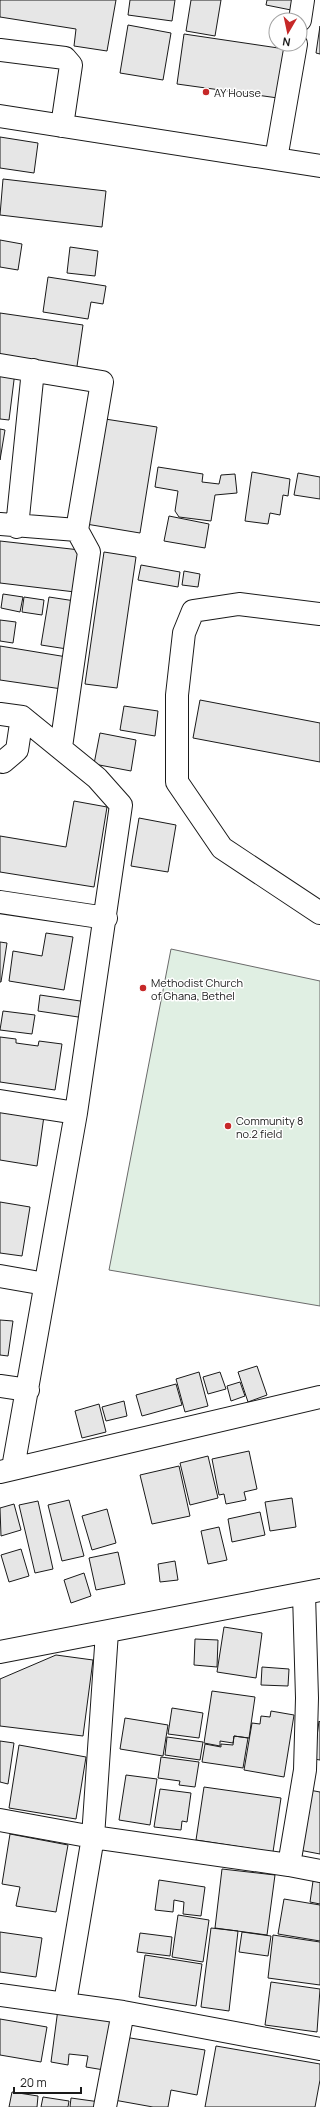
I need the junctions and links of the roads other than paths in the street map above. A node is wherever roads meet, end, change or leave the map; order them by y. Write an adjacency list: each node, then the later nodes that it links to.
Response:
1 (303, 0): 2 (street)
2 (301, 12)
3 (0, 50): 6 (street)
4 (295, 52): 7 (street)
5 (0, 116): 6 (street)
6 (62, 126): 7 (street)
7 (276, 159): 8 (street)
8 (320, 166)
9 (0, 365): 10 (street)
10 (32, 370): 11 (street); 12 (street)
11 (9, 526): 12 (street)
12 (77, 530): 16 (street)
13 (320, 614): 19 (street)
14 (0, 714): 15 (street)
15 (22, 717): 16 (street); 17 (street)
16 (61, 748): 20 (street)
17 (0, 762)
18 (0, 902): 20 (street)
19 (320, 913)
20 (106, 918): 22 (street)
21 (0, 1101): 22 (street)
22 (76, 1113): 24 (street)
23 (0, 1276): 24 (street)
24 (45, 1284): 26 (street)
25 (0, 1386): 26 (street)
26 (28, 1390): 28 (street)
27 (320, 1397): 28 (street)
28 (7, 1470)
29 (312, 1592): 30 (street); 32 (street)
30 (107, 1632): 31 (street); 34 (street)
31 (0, 1652)
32 (314, 1699): 35 (street)
33 (0, 1820): 34 (street)
34 (93, 1837): 35 (street); 38 (street)
35 (289, 1865): 36 (street)
36 (320, 1871)
37 (0, 1995): 38 (street)
38 (65, 2003): 39 (street)
39 (123, 2012): 40 (street); 41 (street)
40 (320, 2049)
41 (105, 2107)

